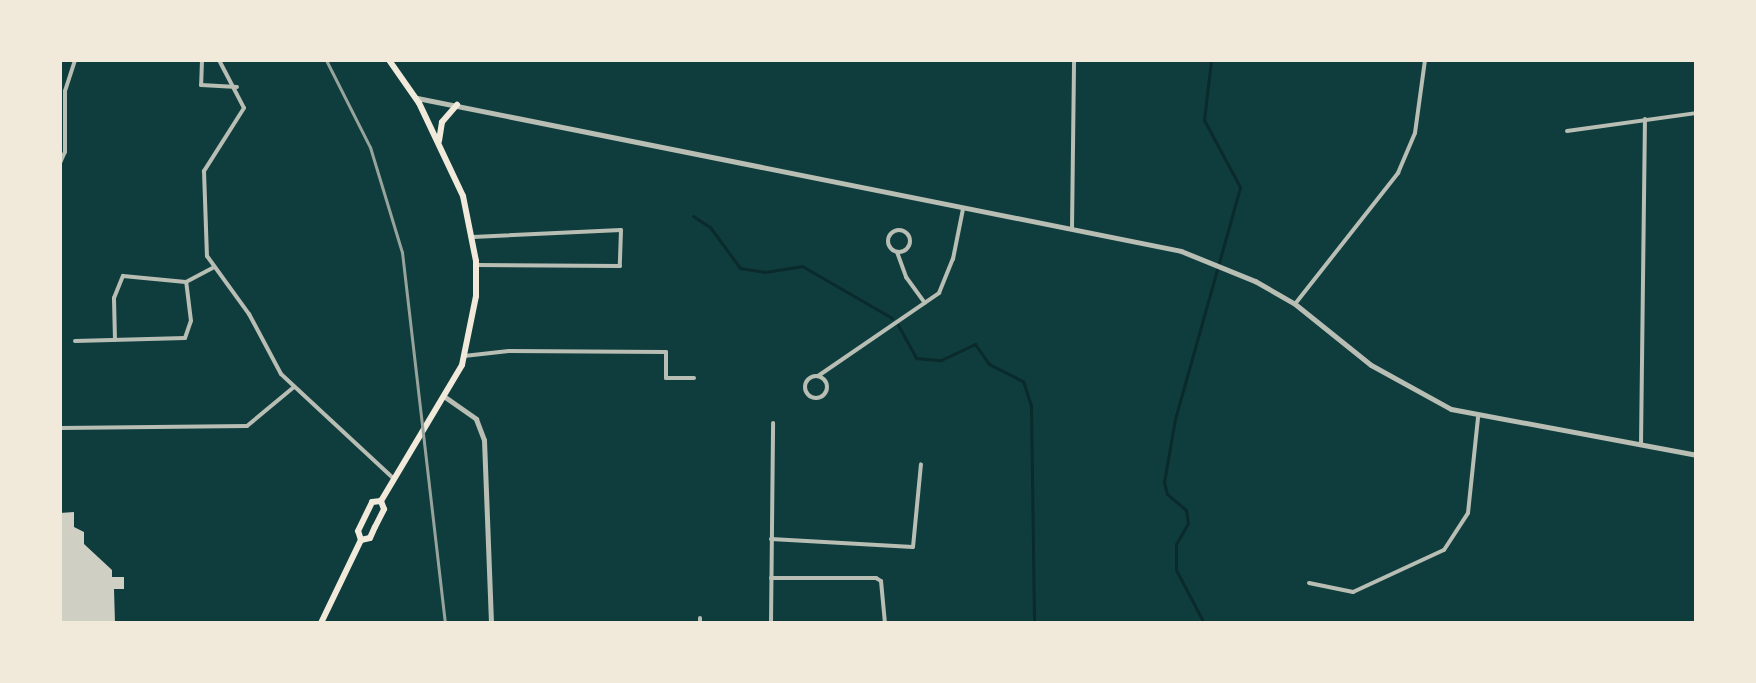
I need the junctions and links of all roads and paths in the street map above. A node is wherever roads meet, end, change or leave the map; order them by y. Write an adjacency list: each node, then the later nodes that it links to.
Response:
1 (75, 60): 14 (street)
2 (202, 60): 7 (street)
3 (219, 60): 7 (street)
4 (389, 60): 8 (main road)
5 (1074, 60): 16 (street)
6 (1425, 60): 23 (street)
7 (237, 87): 20 (street)
8 (417, 98): 9 (street); 13 (main road)
9 (457, 105): 13 (main road); 15 (street)
10 (1696, 113): 11 (street)
11 (1645, 119): 12 (street); 34 (street)
12 (1567, 131)
13 (439, 141): 17 (main road)
14 (60, 163)
15 (963, 209): 16 (street); 22 (street)
16 (1072, 229): 23 (street)
17 (473, 237): 19 (main road); 19 (street)
18 (897, 252): 18 (street); 22 (street)
19 (476, 265): 26 (main road)
20 (213, 268): 21 (street); 29 (street)
21 (186, 282): 24 (street); 24 (street)
22 (925, 303): 27 (street)
23 (1295, 304): 31 (street)
24 (115, 340): 25 (street)
25 (75, 341)
26 (464, 356): 28 (street); 30 (main road)
27 (818, 376): 27 (street)
28 (694, 378)
29 (294, 387): 33 (street); 37 (street)
30 (445, 397): 37 (main road); 44 (street)
31 (1478, 418): 34 (street); 42 (street)
32 (773, 423): 39 (street)
33 (60, 428)
34 (1641, 446): 35 (street)
35 (1696, 455)
36 (921, 464): 39 (street)
37 (394, 479): 38 (main road)
38 (381, 501): 40 (main road); 40 (main road)
39 (771, 539): 41 (street)
40 (361, 540): 43 (main road)
41 (771, 578): 45 (street); 46 (street)
42 (1309, 583)
43 (321, 623)
44 (491, 623)
45 (771, 623)
46 (885, 623)

